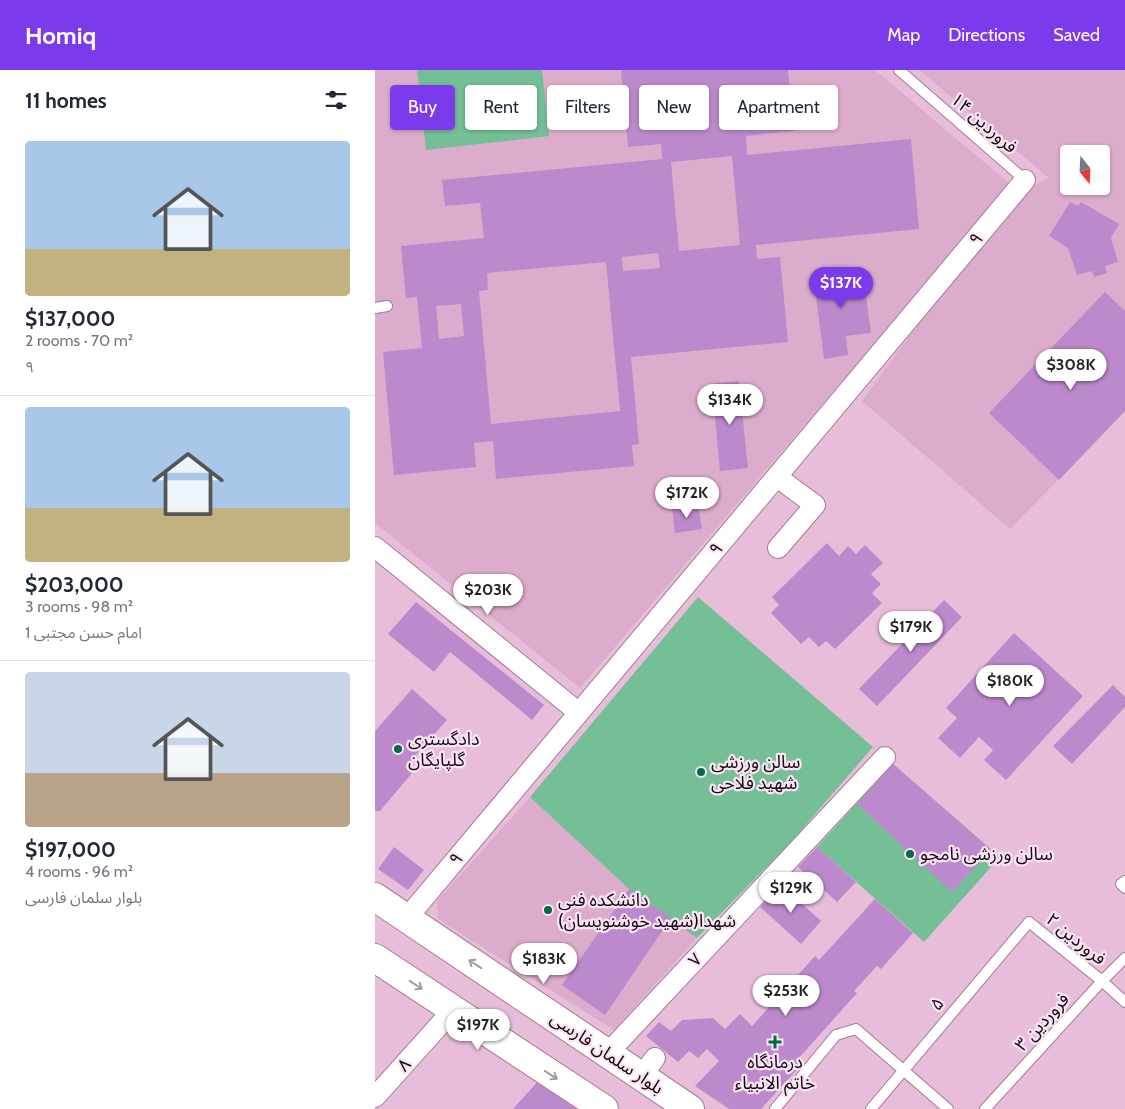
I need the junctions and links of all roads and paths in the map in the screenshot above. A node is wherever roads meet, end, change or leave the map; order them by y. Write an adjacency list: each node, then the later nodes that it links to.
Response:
1 (899, 70): 2 (lane, فروردین ۱۴)
2 (1025, 180): 5 (street, ۹)
3 (387, 306): 4 (lane)
4 (375, 308)
5 (777, 477): 7 (street); 8 (street, ۹)
6 (375, 547): 8 (street)
7 (779, 548)
8 (578, 712): 13 (street, ۹)
9 (885, 757): 20 (street, ۷)
10 (1125, 881): 11 (lane)
11 (1125, 888)
12 (375, 897): 13 (main road, بلوار سلمان فارسی)
13 (407, 918): 20 (main road, بلوار سلمان فارسی, one-way to 13)
14 (1029, 922): 17 (lane, فروردین ۲); 21 (lane, ۵)
15 (375, 958): 19 (main road, one-way to 19)
16 (1125, 958): 17 (lane, فروردین ۳)
17 (1102, 981): 18 (lane, فروردین ۲); 28 (lane, فروردین ۳)
18 (1125, 1002)
19 (453, 1010): 22 (street, ۸); 23 (main road, one-way to 23)
20 (607, 1054): 24 (main road, بلوار سلمان فارسی)
21 (904, 1069): 25 (lane); 26 (lane, ۵); 27 (lane)
22 (375, 1097)
23 (604, 1109)
24 (690, 1109)
25 (775, 1109)
26 (871, 1109)
27 (947, 1109)
28 (985, 1109)

